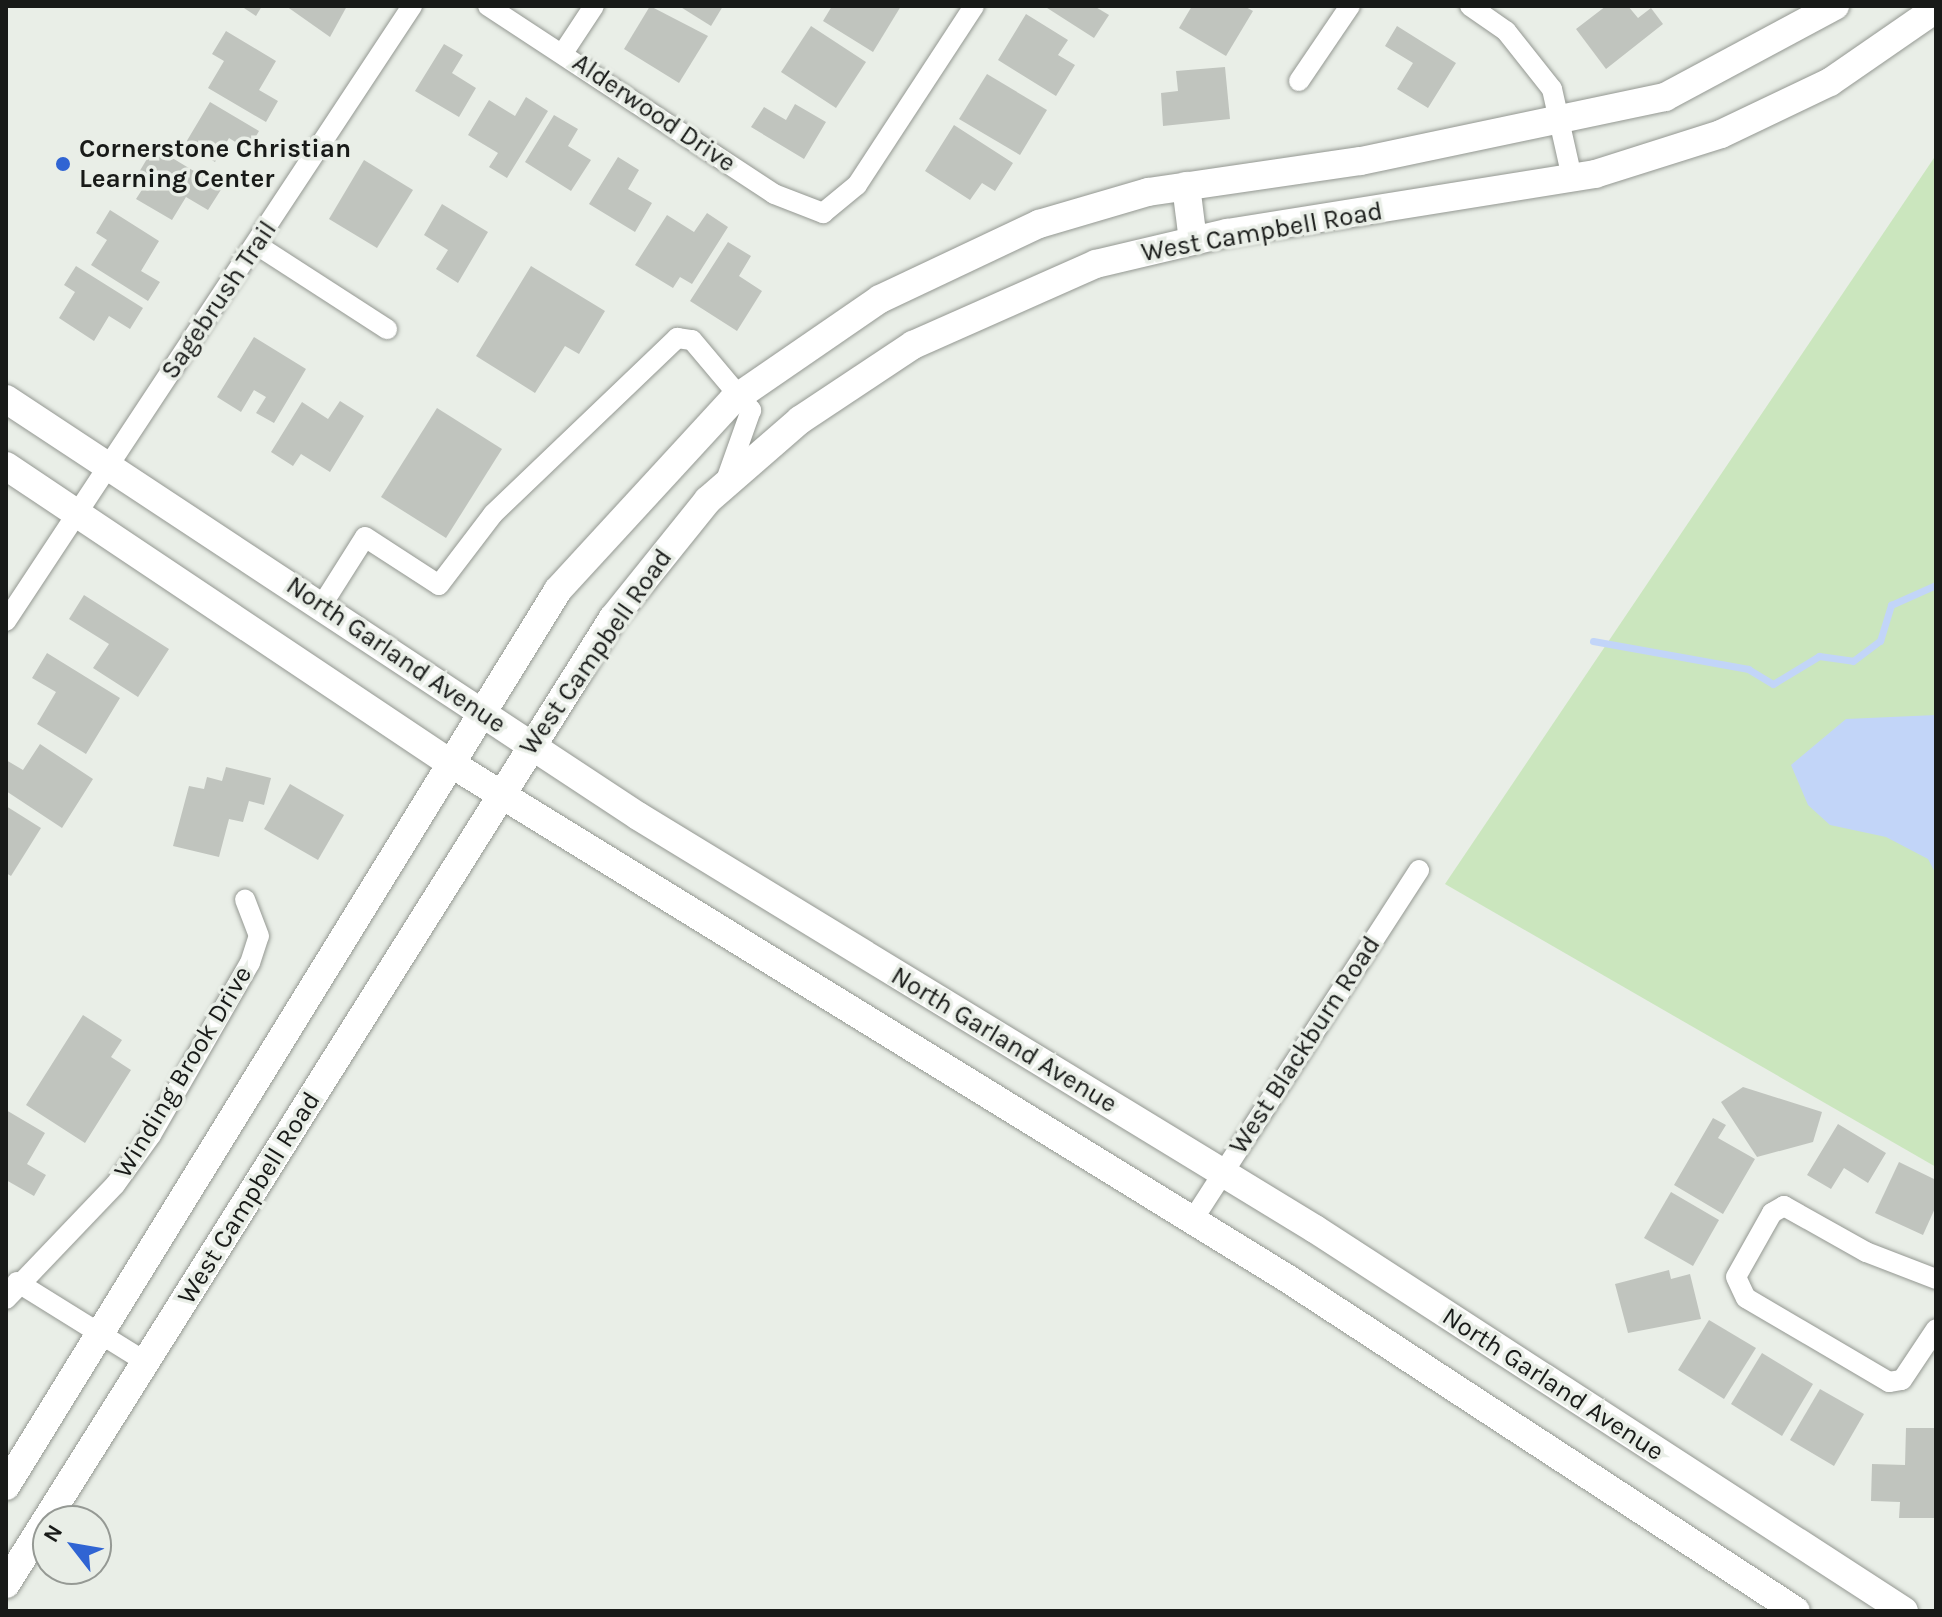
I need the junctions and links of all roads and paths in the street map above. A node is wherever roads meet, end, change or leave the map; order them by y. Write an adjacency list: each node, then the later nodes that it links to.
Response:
1 (412, 6): 15 (street, Sagebrush Trail)
2 (488, 6): 9 (street, Alderwood Drive)
3 (594, 6): 9 (street)
4 (974, 6): 9 (street, Alderwood Drive)
5 (1350, 6): 10 (street)
6 (1470, 6): 11 (street)
7 (1835, 6): 11 (main road, West Campbell Road)
8 (1936, 9): 12 (main road, West Campbell Road)
9 (563, 53)
10 (1299, 81)
11 (1563, 123): 12 (street); 13 (main road, West Campbell Road)
12 (1572, 178): 14 (main road, West Campbell Road)
13 (1186, 186): 14 (main road); 17 (main road, West Campbell Road)
14 (1193, 241): 21 (main road, West Campbell Road)
15 (257, 245): 16 (street); 19 (street, Sagebrush Trail)
16 (387, 329)
17 (742, 394): 21 (street); 23 (street); 25 (main road, West Campbell Road)
18 (6, 399): 19 (main road, North Garland Avenue)
19 (107, 464): 22 (street, Sagebrush Trail); 23 (main road, North Garland Avenue)
20 (6, 466): 22 (main road, North Garland Avenue)
21 (724, 486): 26 (main road, West Campbell Road)
22 (75, 511): 24 (street, Sagebrush Trail); 27 (main road, North Garland Avenue)
23 (322, 605): 25 (main road, North Garland Avenue)
24 (6, 621)
25 (481, 713): 26 (main road, North Garland Avenue); 27 (main road, West Campbell Road)
26 (530, 744): 28 (main road, West Campbell Road); 31 (main road, North Garland Avenue)
27 (450, 763): 28 (main road, North Garland Avenue); 36 (main road, West Campbell Road)
28 (500, 794): 32 (main road, North Garland Avenue); 37 (main road, West Campbell Road)
29 (1419, 870): 31 (street, West Blackburn Road)
30 (245, 900): 34 (street, Winding Brook Drive)
31 (1223, 1173): 32 (street, West Blackburn Road); 41 (main road, North Garland Avenue)
32 (1192, 1221): 40 (main road, North Garland Avenue)
33 (1936, 1279): 35 (street)
34 (12, 1291): 36 (street)
35 (1936, 1329)
36 (99, 1335): 37 (street); 38 (main road, West Campbell Road)
37 (147, 1363): 39 (main road, West Campbell Road)
38 (6, 1486)
39 (6, 1584)
40 (1796, 1611)
41 (1904, 1611)

